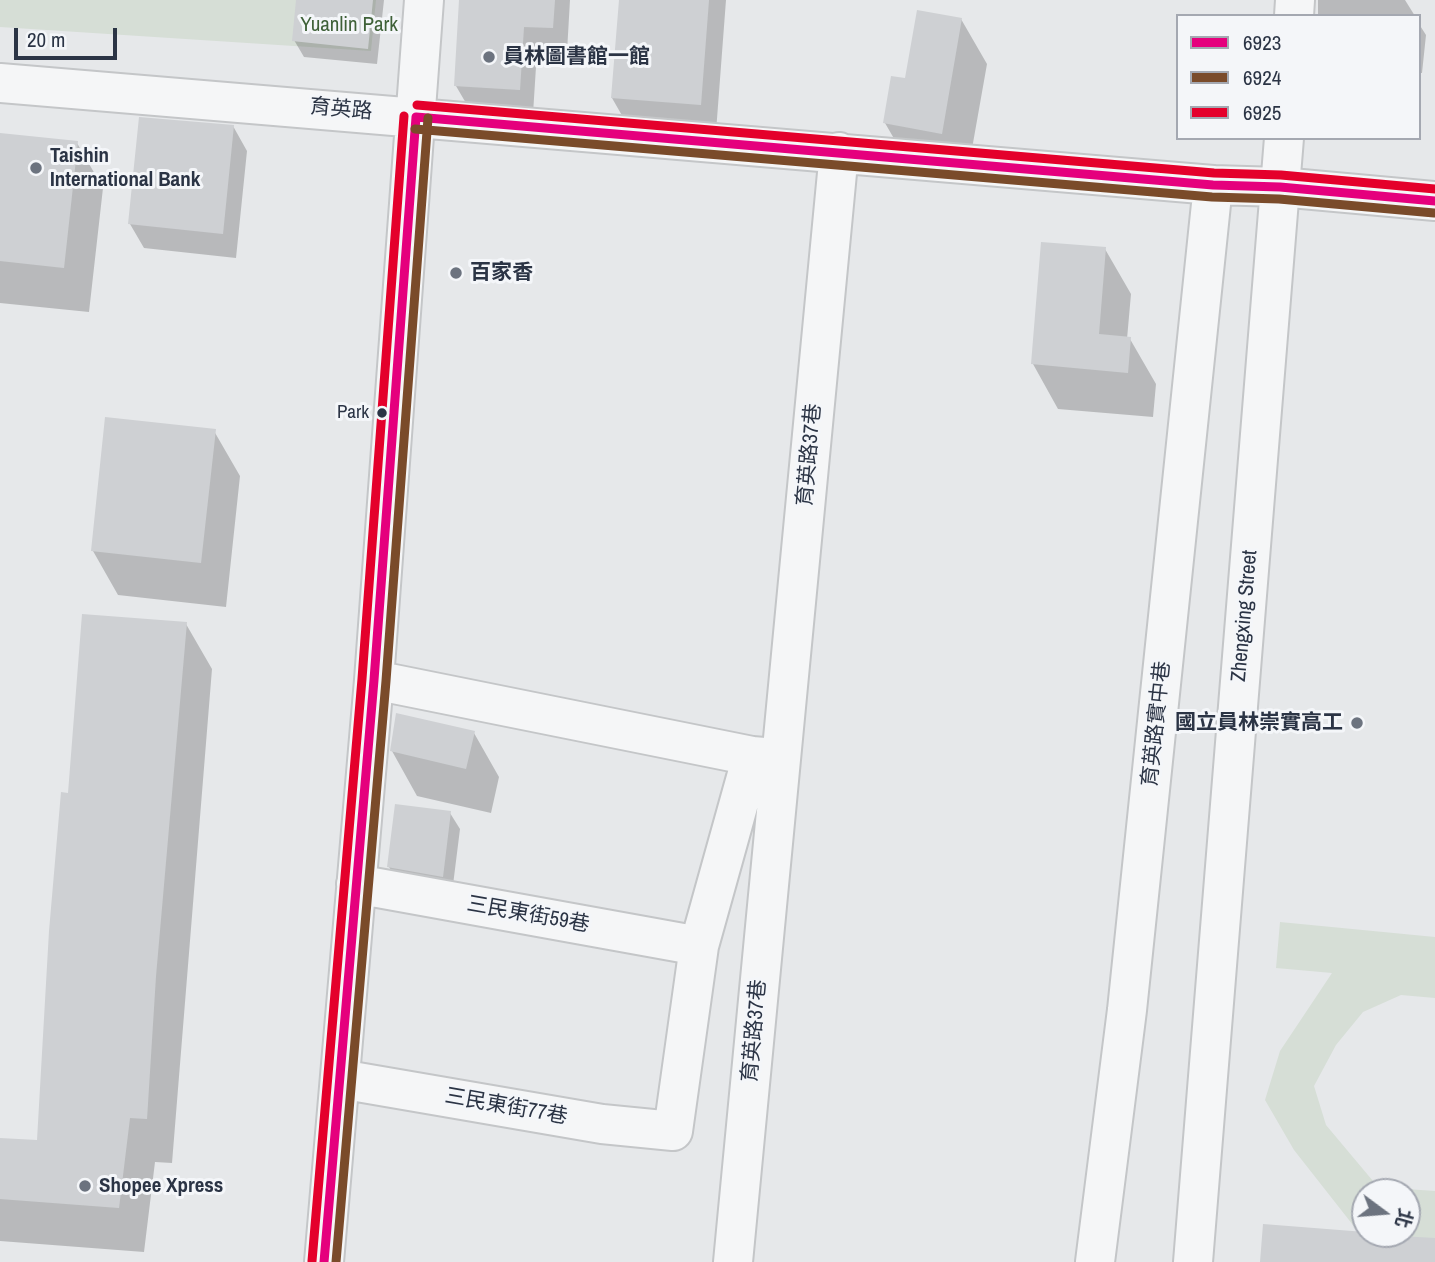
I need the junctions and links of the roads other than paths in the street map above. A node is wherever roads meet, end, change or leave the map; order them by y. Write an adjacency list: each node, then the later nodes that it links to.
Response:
1 (424, 0): 3 (street)
2 (0, 83): 3 (street, 育英路)
3 (416, 117): 5 (street, 育英路); 9 (street)
4 (1284, 140): 7 (street, Zhengxing Street)
5 (839, 152): 6 (street, 育英路); 10 (street, 育英路37巷)
6 (1213, 185): 7 (street, 育英路); 16 (street, 育英路實中巷)
7 (1280, 187): 8 (street, 育英路); 17 (street, Zhengxing Street)
8 (1435, 201)
9 (374, 680): 10 (street); 11 (street)
10 (767, 757): 12 (street); 15 (street, 育英路37巷)
11 (356, 884): 12 (street, 三民東街59巷); 13 (street)
12 (699, 946): 13 (street, 三民東街77巷)
13 (340, 1079): 14 (street)
14 (324, 1262)
15 (733, 1262)
16 (1095, 1262)
17 (1193, 1262)

